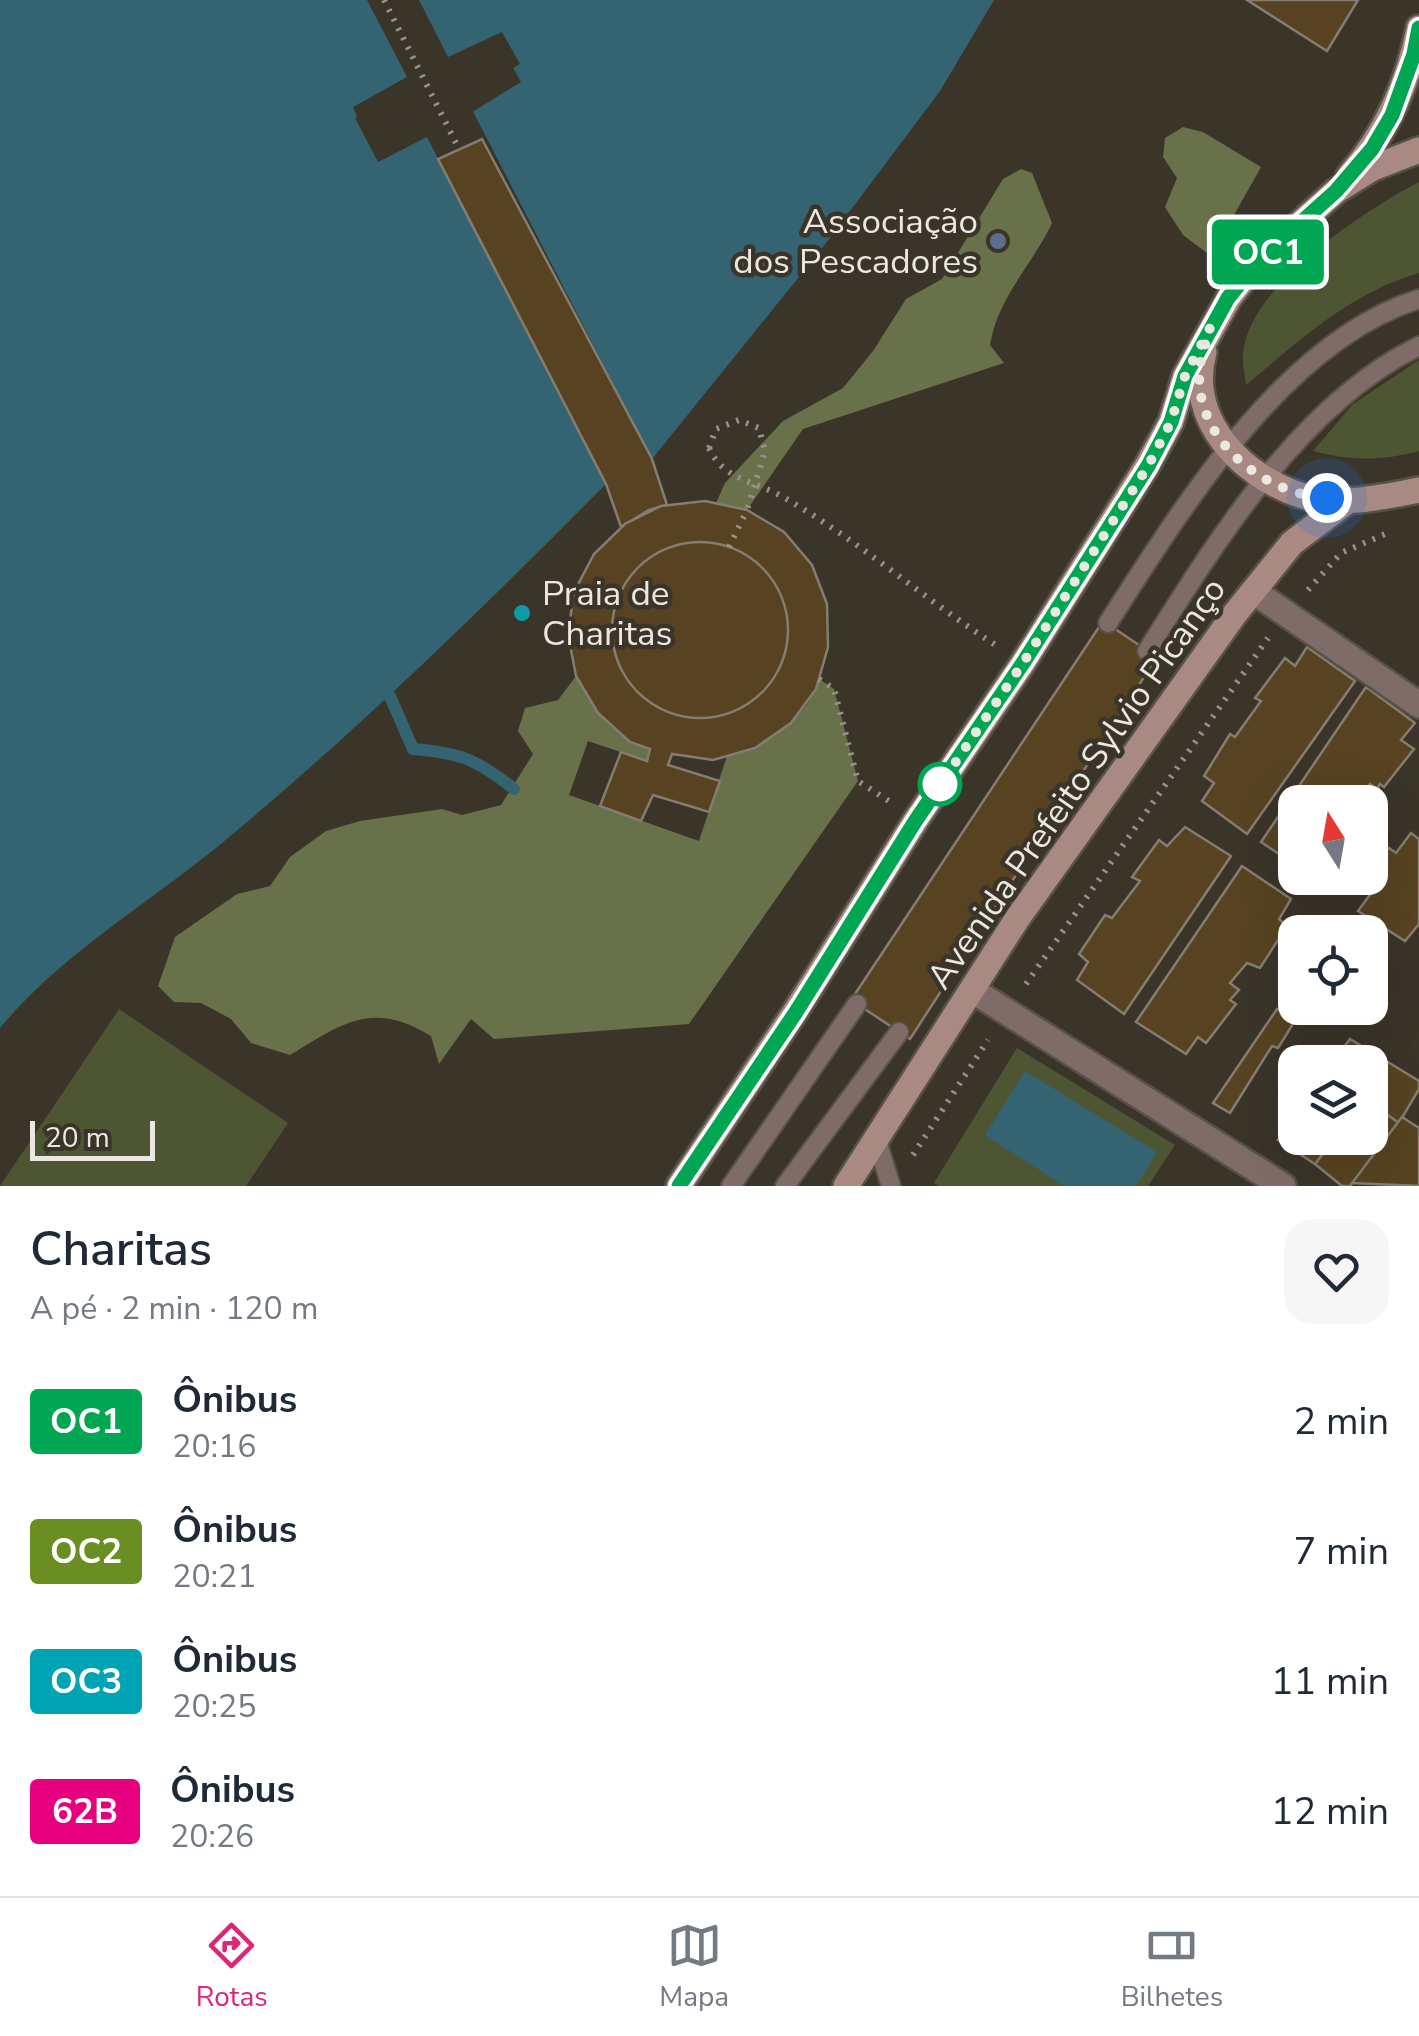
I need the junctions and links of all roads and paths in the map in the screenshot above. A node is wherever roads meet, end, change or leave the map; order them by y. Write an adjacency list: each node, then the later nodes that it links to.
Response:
1 (384, 0): 3 (path)
2 (1419, 28): 5 (main road)
3 (458, 148)
4 (1419, 150): 5 (main road)
5 (1336, 191): 7 (main road)
6 (1419, 299): 9 (lane)
7 (1210, 328): 9 (main road); 19 (main road)
8 (1419, 346): 10 (lane)
9 (1226, 448): 10 (main road); 17 (lane)
10 (1264, 478): 12 (main road); 18 (lane)
11 (1419, 490): 12 (main road, Avenida Prefeito Sylvio Picanço)
12 (1348, 500): 15 (main road, Avenida Prefeito Sylvio Picanço)
13 (1407, 524): 16 (path)
14 (729, 548): 19 (path, bridge)
15 (1252, 591): 16 (street); 23 (main road, Avenida Prefeito Sylvio Picanço)
16 (1284, 616): 21 (street); 25 (path)
17 (1108, 623)
18 (1147, 651)
19 (1023, 663): 22 (main road)
20 (819, 679): 22 (path)
21 (1419, 705)
22 (916, 820): 29 (main road)
23 (972, 990): 25 (street); 27 (main road, Avenida Prefeito Sylvio Picanço)
24 (857, 1004): 30 (lane)
25 (1007, 1012): 28 (path); 34 (street)
26 (899, 1032): 31 (lane)
27 (876, 1138): 32 (main road, Avenida Prefeito Sylvio Picanço); 33 (lane)
28 (904, 1170)
29 (678, 1186)
30 (732, 1186)
31 (785, 1186)
32 (846, 1186)
33 (892, 1186)
34 (1283, 1186)

